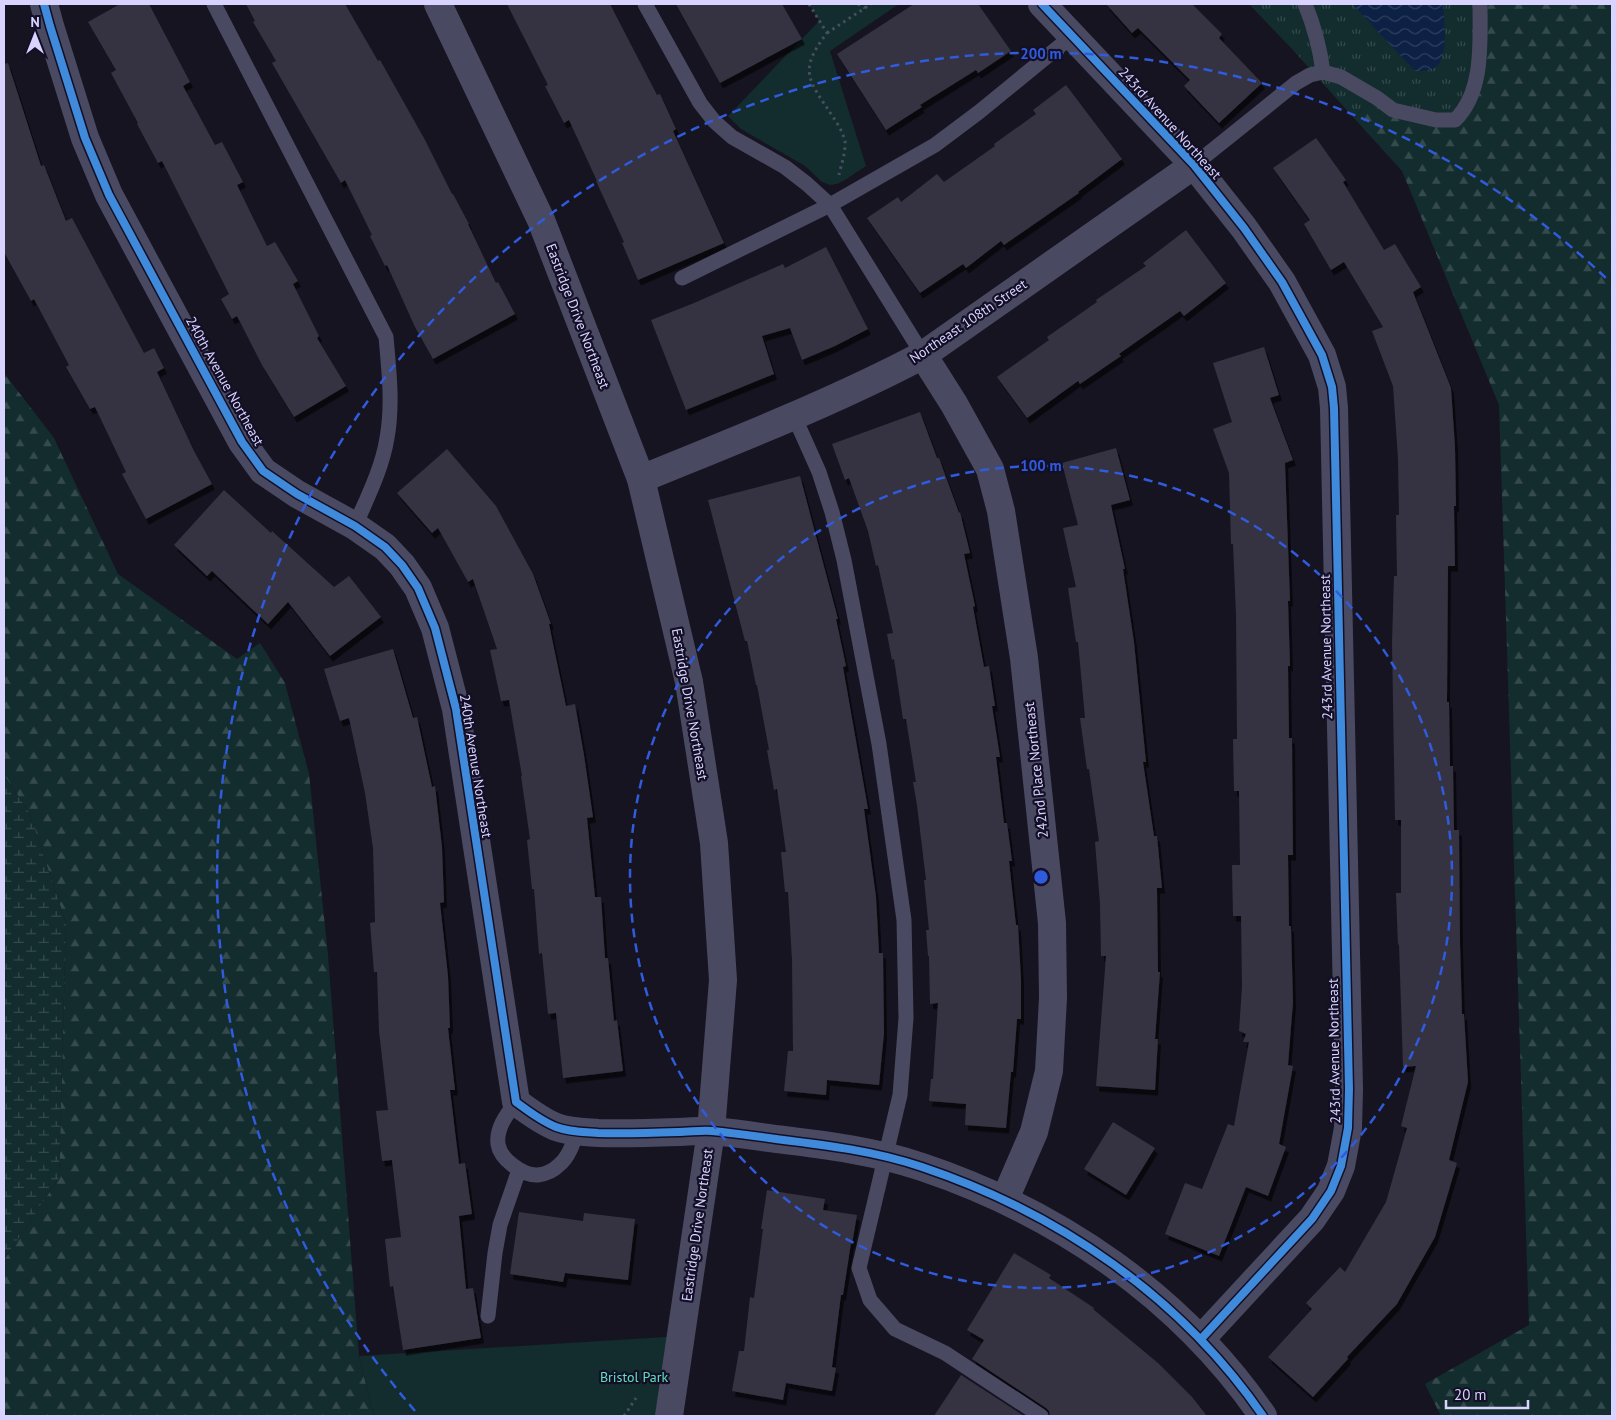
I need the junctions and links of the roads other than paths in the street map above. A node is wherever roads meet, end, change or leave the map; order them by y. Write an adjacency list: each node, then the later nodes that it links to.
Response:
1 (44, 4): 16 (street, 240th Avenue Northeast)
2 (214, 4): 16 (lane)
3 (438, 4): 15 (street, Eastridge Drive Northeast)
4 (645, 4): 11 (lane)
5 (1042, 4): 8 (street, 243rd Avenue Northeast)
6 (1305, 4): 9 (lane)
7 (1480, 4): 9 (lane)
8 (1072, 36): 10 (street, 243rd Avenue Northeast); 11 (lane)
9 (1323, 72): 10 (lane)
10 (1194, 165): 13 (street, Northeast 108th Street); 24 (street, 243rd Avenue Northeast)
11 (830, 205): 12 (lane); 13 (lane)
12 (682, 278)
13 (923, 355): 14 (street, Northeast 108th Street); 22 (street, 242nd Place Northeast)
14 (794, 416): 15 (street, Northeast 108th Street); 20 (lane)
15 (641, 480): 18 (street, Eastridge Drive Northeast)
16 (355, 526): 17 (street, 240th Avenue Northeast)
17 (516, 1102): 19 (street); 21 (lane)
18 (711, 1131): 19 (street); 20 (street); 25 (street, Eastridge Drive Northeast)
19 (577, 1132): 21 (lane)
20 (886, 1157): 22 (street); 26 (lane)
21 (518, 1170): 23 (lane)
22 (1005, 1199): 24 (street)
23 (488, 1316)
24 (1200, 1339): 27 (street)
25 (669, 1416)
26 (1041, 1416)
27 (1263, 1416)

